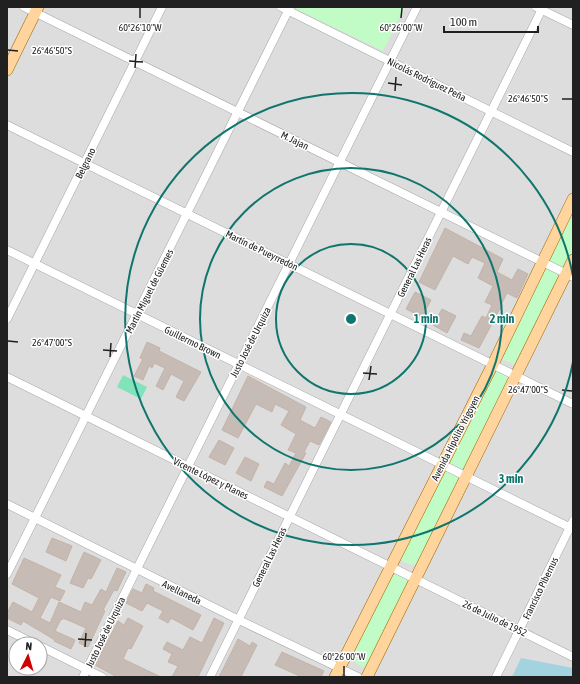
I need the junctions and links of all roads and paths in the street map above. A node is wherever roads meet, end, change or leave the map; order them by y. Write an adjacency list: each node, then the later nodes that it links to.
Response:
1 (24, 7): 6 (street, M. Jajan)
2 (162, 7): 9 (street, Belgrano)
3 (416, 7): 8 (street, Justo José de Urquiza)
4 (287, 8): 8 (street, Nicolás Rodríguez Peña); 12 (street, Martín Miguel de Güemes)
5 (541, 8): 7 (street); 11 (street, General Las Heras)
6 (37, 10): 9 (street, M. Jajan); 10 (main road)
7 (573, 25)
8 (390, 60): 11 (street, Nicolás Rodríguez Peña); 15 (street, Justo José de Urquiza)
9 (134, 61): 12 (street, M. Jajan); 16 (street, Belgrano)
10 (7, 70)
11 (492, 111): 14 (street, Nicolás Rodríguez Peña); 18 (street, General Las Heras)
12 (238, 112): 15 (street, M. Jajan); 19 (street, Martín Miguel de Güemes)
13 (7, 124): 16 (street, Martín de Pueyrredón)
14 (573, 152)
15 (340, 162): 18 (street, M. Jajan); 24 (street, Justo José de Urquiza)
16 (85, 163): 19 (street, Martín de Pueyrredón); 23 (street, Belgrano)
17 (573, 199): 22 (main road, Avenida Hipólito Yrigoyen)
18 (441, 212): 22 (street, M. Jajan); 26 (street, General Las Heras)
19 (188, 214): 24 (street, Martín de Pueyrredón); 27 (street, Martín Miguel de Güemes)
20 (7, 250): 23 (street, Guillermo Brown)
21 (573, 260): 25 (main road)
22 (542, 262): 25 (street, M. Jajan); 30 (main road, Avenida Hipólito Yrigoyen)
23 (34, 264): 27 (street, Guillermo Brown); 28 (street, Belgrano)
24 (289, 264): 26 (street, Martín de Pueyrredón); 29 (street, Justo José de Urquiza)
25 (570, 275): 31 (main road)
26 (391, 314): 30 (street, Martín de Pueyrredón); 34 (street, General Las Heras)
27 (137, 315): 29 (street, Guillermo Brown); 35 (street, Martín Miguel de Güemes)
28 (7, 319)
29 (239, 364): 34 (street, Guillermo Brown); 37 (street, Justo José de Urquiza)
30 (493, 364): 31 (street, Martín de Pueyrredón); 36 (main road, Avenida Hipólito Yrigoyen)
31 (517, 376): 33 (street, Martín de Pueyrredón); 38 (main road)
32 (7, 377): 35 (street, Vicente López y Planes)
33 (573, 404)
34 (340, 415): 36 (street, Guillermo Brown); 40 (street, General Las Heras)
35 (85, 416): 37 (street, Vicente López y Planes); 41 (street, Martín Miguel de Güemes)
36 (441, 464): 38 (street, Guillermo Brown); 43 (main road, Avenida Hipólito Yrigoyen)
37 (186, 466): 40 (street, Vicente López y Planes); 44 (street, Justo José de Urquiza)
38 (466, 476): 42 (street, Guillermo Brown); 46 (main road)
39 (7, 504): 41 (street, Avellaneda)
40 (289, 517): 43 (street, Vicente López y Planes); 47 (street, General Las Heras)
41 (34, 518): 44 (street, Avellaneda); 45 (street, Martín Miguel de Güemes)
42 (572, 526): 49 (street, Francisco Pibernus)
43 (390, 566): 46 (street, Vicente López y Planes); 54 (main road, Avenida Hipólito Yrigoyen)
44 (136, 569): 47 (street, Avellaneda); 53 (street, Justo José de Urquiza)
45 (7, 574)
46 (416, 579): 49 (street, 26 de Julio de 1952); 59 (main road)
47 (239, 620): 54 (street, Avellaneda); 57 (street, General Las Heras)
48 (7, 630): 50 (street)
49 (519, 630): 52 (street, 26 de Julio de 1952); 60 (street, Francisco Pibernus)
50 (19, 636)
51 (48, 650): 53 (street)
52 (573, 657)
53 (86, 669): 55 (street, Justo José de Urquiza); 56 (street)
54 (337, 672): 58 (street, Avellaneda)
55 (83, 677)
56 (102, 677)
57 (210, 677)
58 (358, 677)
59 (367, 677)
60 (496, 677)

